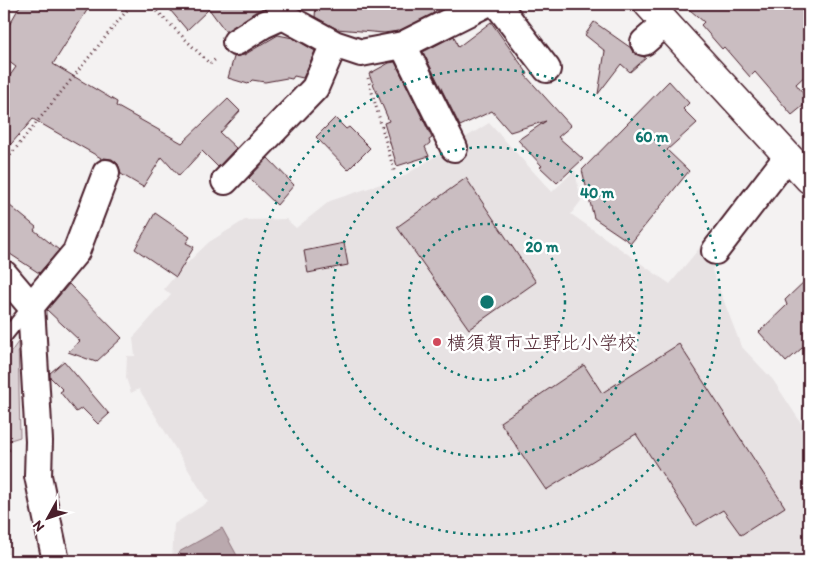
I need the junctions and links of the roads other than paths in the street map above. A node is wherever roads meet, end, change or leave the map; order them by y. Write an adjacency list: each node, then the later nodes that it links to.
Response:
1 (485, 4): 8 (street)
2 (496, 4): 9 (street)
3 (281, 10): 5 (street); 7 (street)
4 (657, 13): 6 (street); 11 (street)
5 (236, 42)
6 (644, 42)
7 (334, 44): 8 (street); 14 (street)
8 (404, 45): 10 (street)
9 (547, 69)
10 (454, 148)
11 (788, 156): 13 (street); 15 (street)
12 (106, 173): 17 (street)
13 (809, 179)
14 (225, 181)
15 (715, 251)
16 (4, 274): 17 (street)
17 (31, 306): 18 (lane); 19 (street)
18 (4, 338)
19 (56, 561)

